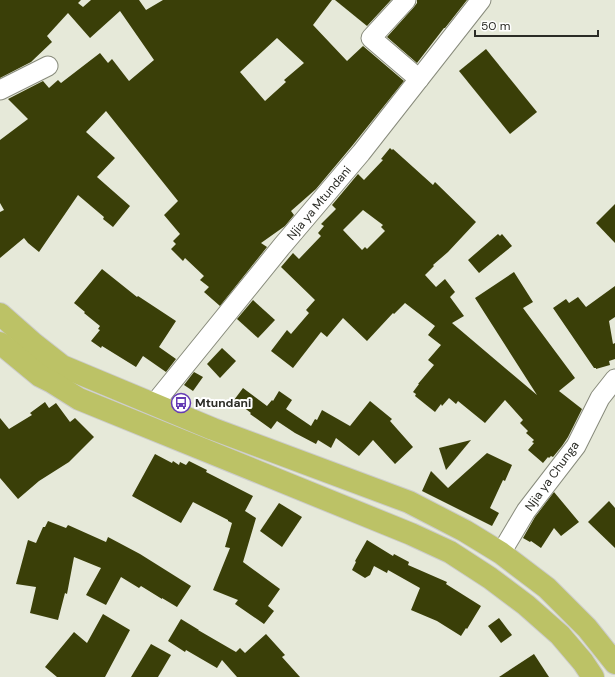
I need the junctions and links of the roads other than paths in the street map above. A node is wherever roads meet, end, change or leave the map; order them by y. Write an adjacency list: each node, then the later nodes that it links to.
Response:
1 (406, 0): 4 (street)
2 (481, 0): 4 (street, Njia ya Mtundani)
3 (48, 66): 5 (street)
4 (419, 79): 9 (street, Njia ya Mtundani)
5 (0, 90)
6 (0, 314): 9 (main road)
7 (0, 343): 12 (main road)
8 (615, 379): 10 (street, Njia ya Chunga)
9 (154, 404): 10 (main road)
10 (501, 553): 11 (main road)
11 (615, 663)
12 (593, 677)

